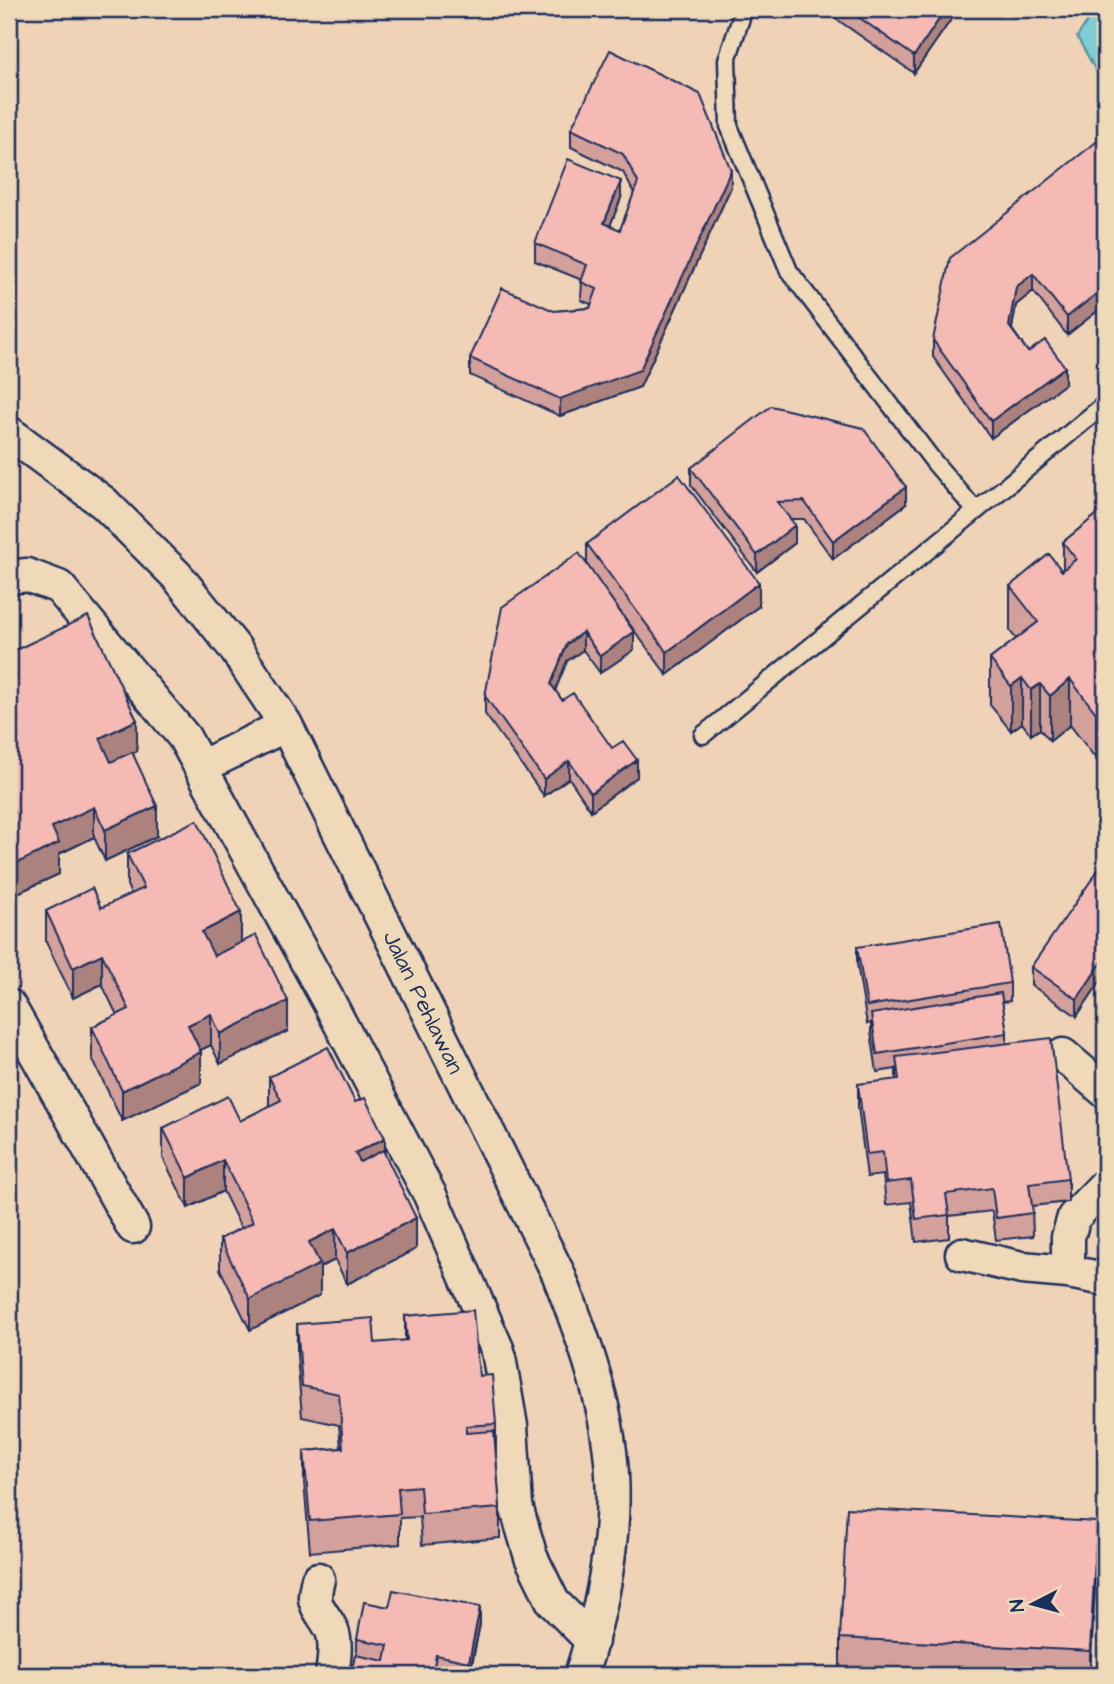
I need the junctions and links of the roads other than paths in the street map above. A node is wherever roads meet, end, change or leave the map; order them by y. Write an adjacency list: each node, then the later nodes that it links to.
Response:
1 (744, 9): 4 (lane)
2 (1105, 404): 4 (lane)
3 (9, 433): 6 (street, Jalan Pehlawan)
4 (976, 511): 7 (lane)
5 (9, 577): 8 (street)
6 (286, 725): 8 (street); 18 (street, Jalan Pehlawan)
7 (703, 735)
8 (201, 767): 18 (street)
9 (9, 1006): 13 (street)
10 (1063, 1055): 11 (street)
11 (1105, 1091)
12 (1105, 1185): 15 (street)
13 (132, 1227)
14 (962, 1254): 15 (street)
15 (1068, 1272): 16 (street)
16 (1105, 1279)
17 (318, 1579): 19 (street)
18 (592, 1641): 20 (street, Jalan Pehlawan)
19 (332, 1675)
20 (581, 1675)

